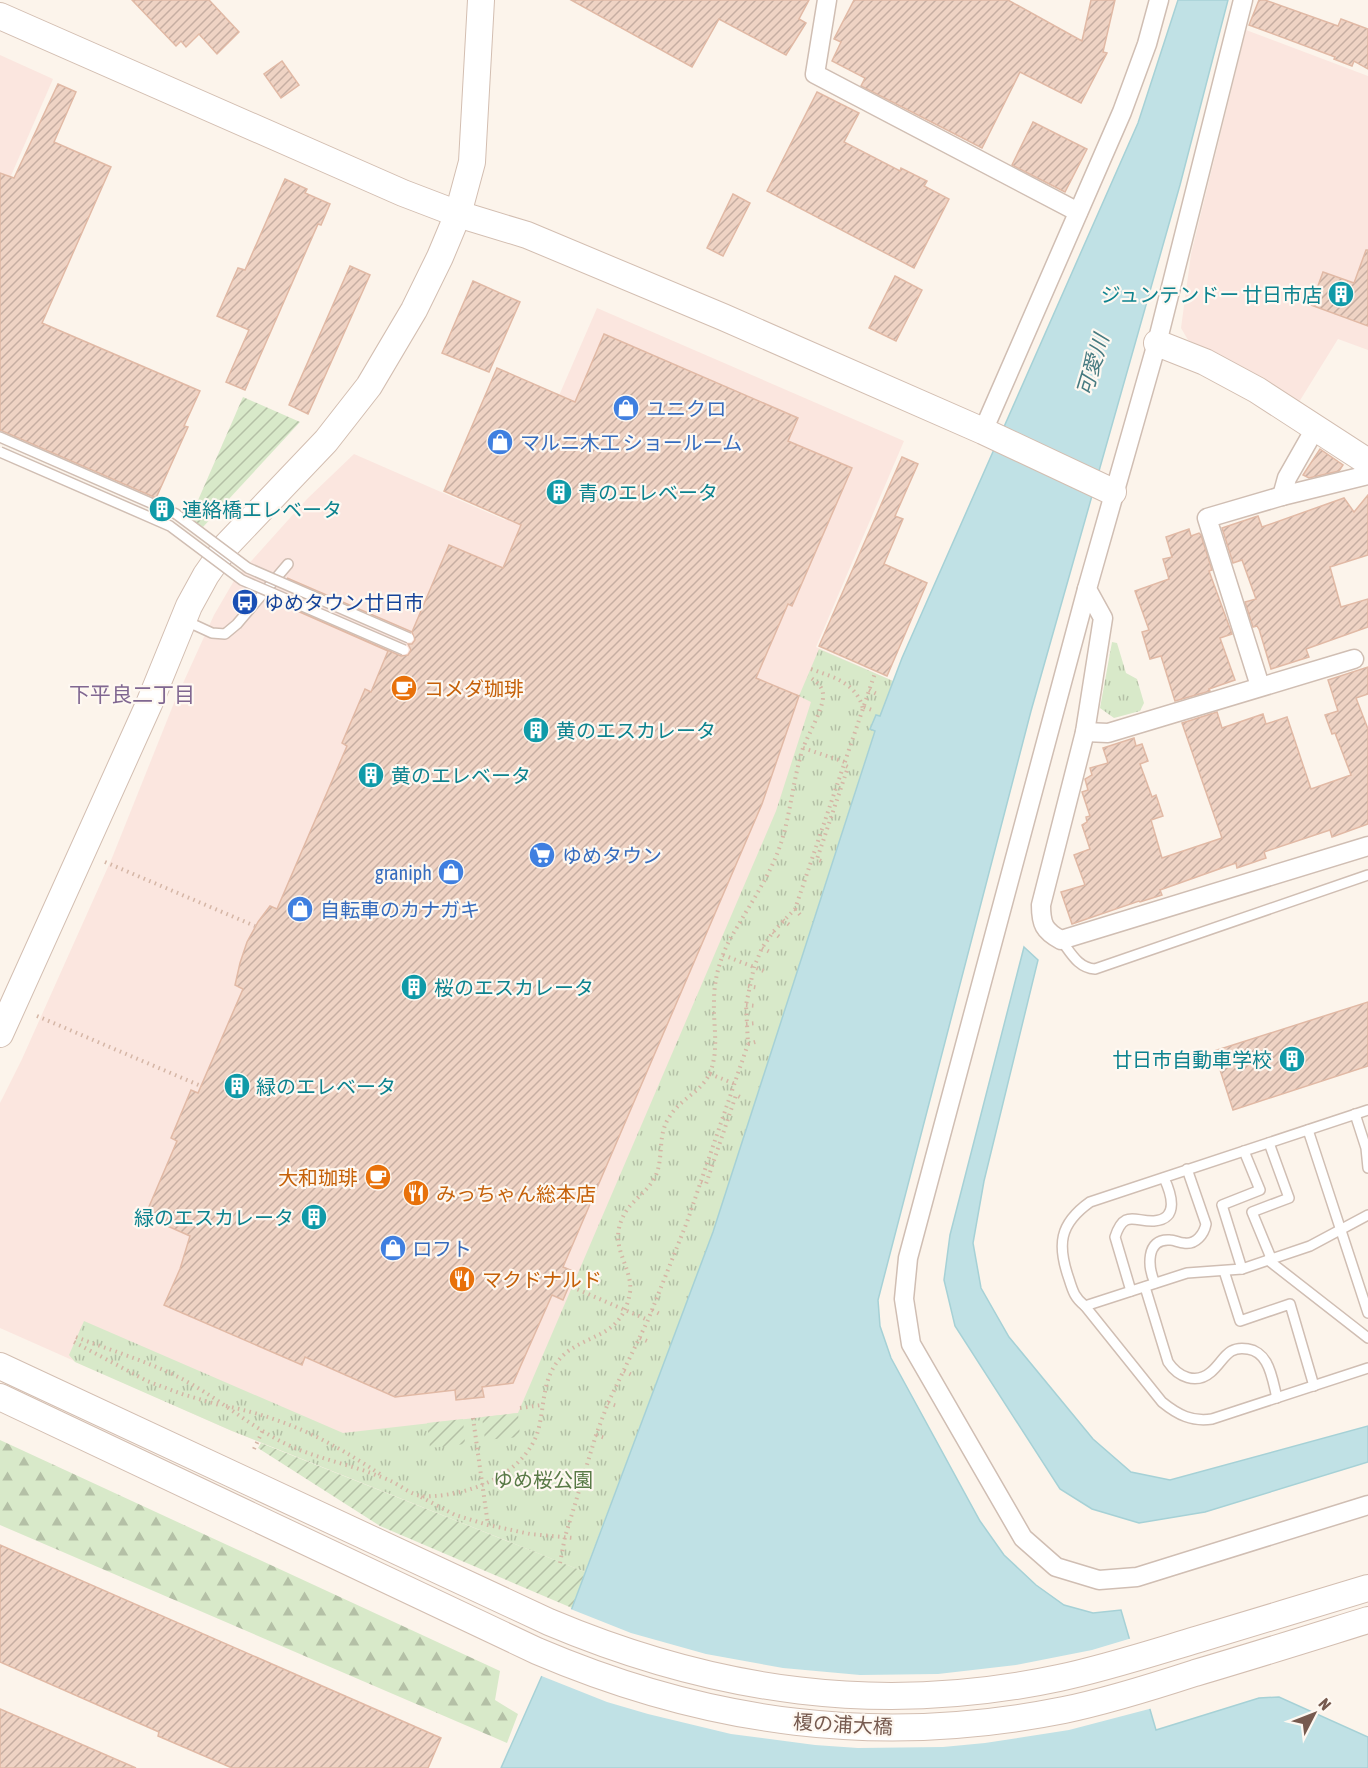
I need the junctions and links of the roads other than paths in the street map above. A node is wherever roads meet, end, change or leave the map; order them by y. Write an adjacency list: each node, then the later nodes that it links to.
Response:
1 (481, 0): 7 (street)
2 (827, 0): 6 (street)
3 (1159, 0): 6 (street)
4 (1243, 0): 8 (street)
5 (0, 16): 7 (street)
6 (1078, 212): 10 (street)
7 (458, 214): 10 (street); 19 (street)
8 (1157, 343): 9 (street); 15 (street)
9 (1316, 427): 13 (street); 16 (street)
10 (990, 434): 15 (street)
11 (0, 437): 20 (lane, bridge)
12 (0, 452): 21 (lane, bridge)
13 (1368, 462)
14 (1368, 475): 16 (street)
15 (1107, 489): 18 (street)
16 (1282, 496): 23 (street)
17 (288, 564): 19 (lane)
18 (1087, 589): 24 (street); 53 (street)
19 (183, 620): 28 (street)
20 (409, 638)
21 (404, 650)
22 (1354, 659): 23 (street)
23 (1260, 686): 24 (street)
24 (1085, 732): 27 (street)
25 (1368, 846): 27 (street)
26 (1368, 875): 27 (lane)
27 (1061, 940)
28 (0, 1034)
29 (1368, 1110): 30 (lane)
30 (1355, 1114): 31 (lane); 34 (lane)
31 (1308, 1130): 32 (lane); 38 (lane)
32 (1269, 1143): 33 (lane); 39 (lane)
33 (1245, 1150): 35 (lane); 40 (lane)
34 (1368, 1168)
35 (1187, 1169): 36 (lane); 42 (lane)
36 (1164, 1179): 44 (lane); 45 (lane)
37 (1368, 1215): 38 (lane)
38 (1341, 1229): 39 (lane); 46 (lane)
39 (1270, 1259): 40 (lane); 47 (lane)
40 (1242, 1269): 41 (lane)
41 (1224, 1270): 42 (lane); 50 (lane)
42 (1155, 1283): 43 (lane)
43 (1145, 1287): 44 (lane); 52 (lane)
44 (1131, 1291): 45 (lane)
45 (1085, 1306): 52 (lane)
46 (1368, 1313)
47 (1368, 1338)
48 (0, 1366): 54 (street, 榎の浦大橋)
49 (1368, 1368): 50 (lane)
50 (1314, 1386): 52 (lane)
51 (0, 1397): 55 (street, 榎の浦大橋)
52 (1277, 1398)
53 (1368, 1505)
54 (1368, 1588)
55 (1368, 1620)

